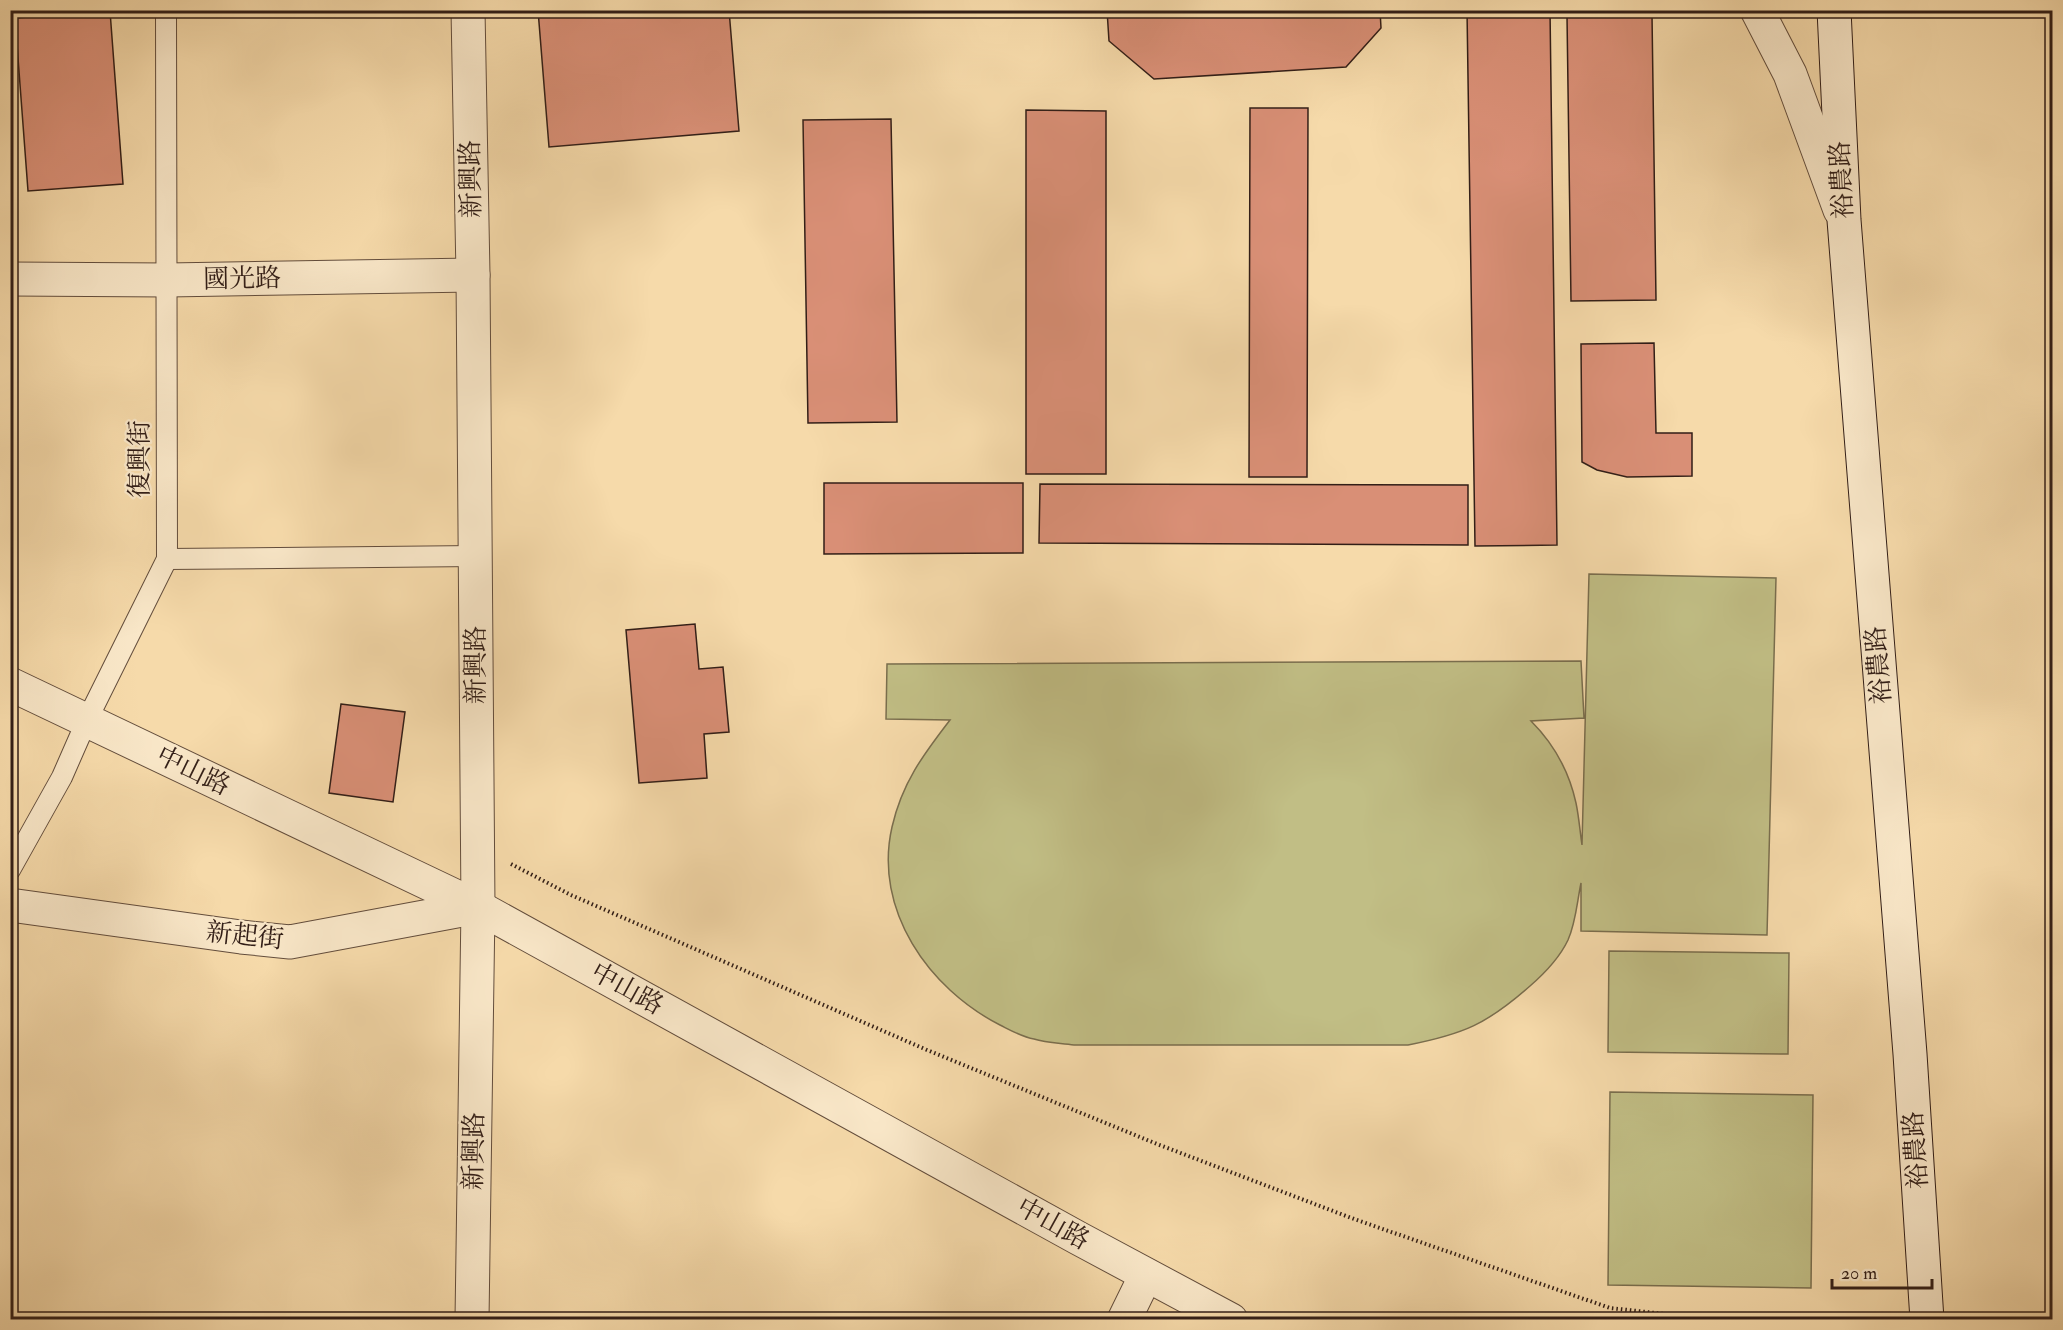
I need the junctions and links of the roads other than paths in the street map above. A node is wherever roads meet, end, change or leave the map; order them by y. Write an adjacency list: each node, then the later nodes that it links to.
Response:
1 (166, 10): 8 (lane, 復興街)
2 (468, 10): 6 (street, 新興路)
3 (1758, 10): 5 (street)
4 (1834, 10): 5 (street, 裕農路)
5 (1844, 220): 20 (street, 裕農路)
6 (473, 275): 8 (street, 國光路); 9 (street, 新興路)
7 (10, 279): 8 (street, 國光路)
8 (168, 280): 10 (lane, 復興街)
9 (476, 556): 10 (lane); 15 (street, 新興路)
10 (167, 559): 12 (lane, 復興街)
11 (10, 684): 12 (street, 中山路)
12 (87, 720): 13 (lane, 復興街); 15 (street, 中山路)
13 (10, 870)
14 (10, 905): 15 (street, 新起街)
15 (478, 907): 16 (street, 中山路); 17 (street, 新興路)
16 (1146, 1275): 18 (street); 19 (street, 中山路)
17 (472, 1320)
18 (1124, 1320)
19 (1231, 1320)
20 (1927, 1320)

